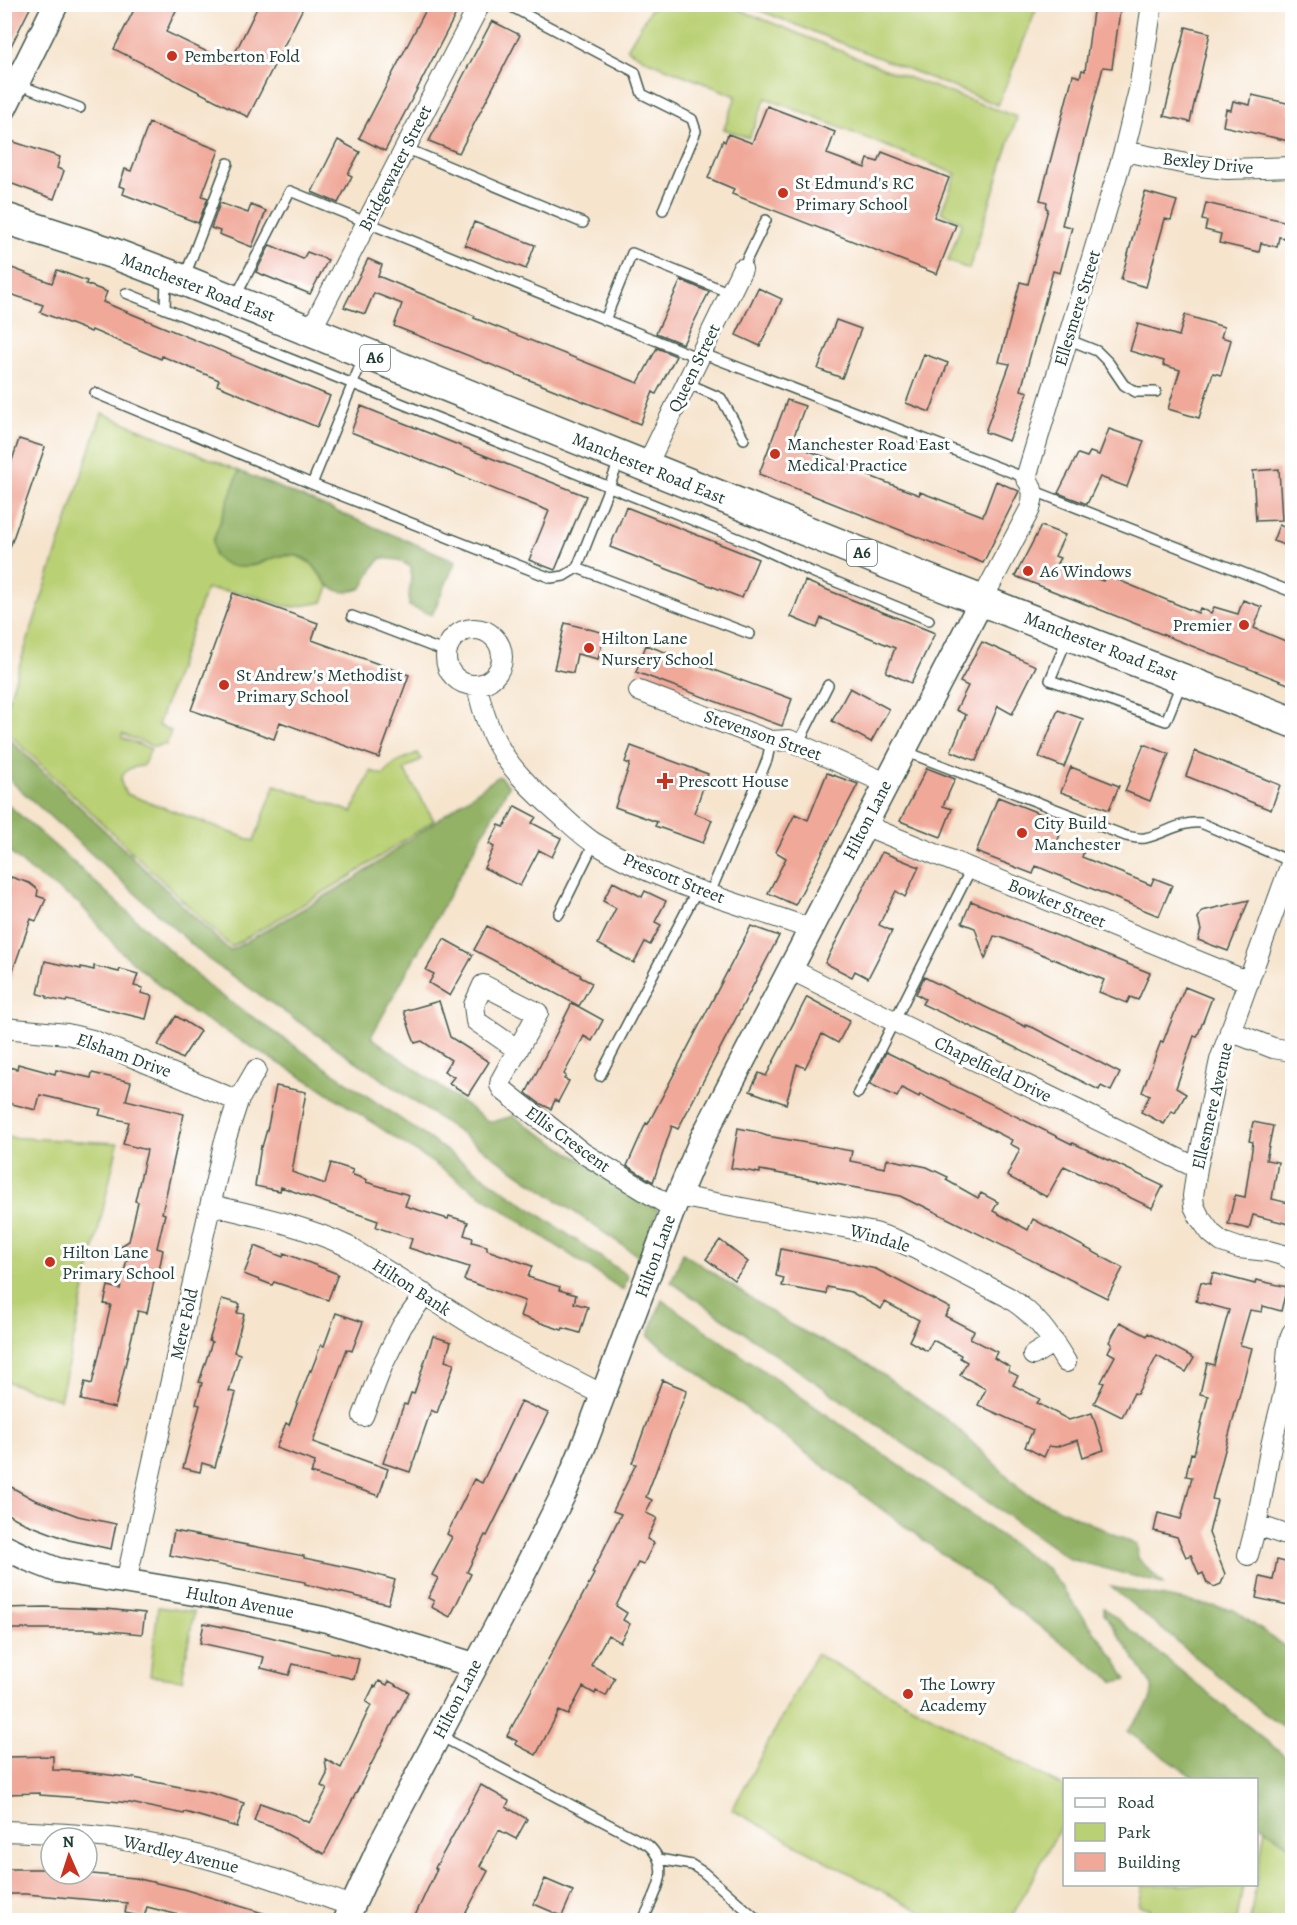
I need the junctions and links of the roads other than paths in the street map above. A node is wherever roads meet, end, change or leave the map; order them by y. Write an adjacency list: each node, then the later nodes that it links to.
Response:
1 (57, 4): 5 (street)
2 (480, 4): 8 (street, Bridgewater Street)
3 (506, 4): 12 (lane)
4 (1152, 4): 9 (street, Ellesmere Street)
5 (11, 82): 6 (lane); 7 (street)
6 (80, 108)
7 (4, 109)
8 (405, 148): 15 (lane); 16 (street, Bridgewater Street)
9 (1124, 151): 11 (street, Bexley Drive); 25 (street, Ellesmere Street)
10 (228, 163): 18 (lane)
11 (1293, 167)
12 (663, 210)
13 (4, 218): 18 (main road, Manchester Road East / A6)
14 (766, 220): 17 (lane)
15 (583, 223)
16 (366, 224): 21 (lane); 23 (lane); 24 (street, Bridgewater Street)
17 (742, 268): 20 (street, Queen Street)
18 (175, 277): 21 (main road, Manchester Road East / A6); 22 (lane)
19 (126, 293): 22 (lane)
20 (730, 293): 23 (lane); 27 (street, Queen Street)
21 (234, 301): 24 (main road, Manchester Road East / A6)
22 (165, 309): 29 (lane)
23 (605, 320): 27 (lane)
24 (310, 332): 26 (main road, Manchester Road East / A6)
25 (1067, 339): 30 (lane); 35 (street, Ellesmere Street)
26 (365, 353): 29 (lane); 33 (main road, Manchester Road East / A6)
27 (700, 355): 28 (street, Queen Street); 35 (lane)
28 (687, 383): 32 (lane); 33 (street, Queen Street)
29 (352, 385): 34 (lane); 36 (lane)
30 (1156, 392)
31 (95, 393): 34 (lane)
32 (744, 439)
33 (633, 461): 36 (lane); 39 (main road, Manchester Road East / A6)
34 (312, 484): 37 (lane)
35 (1029, 484): 38 (lane); 39 (street, Ellesmere Street)
36 (609, 487): 37 (lane); 41 (lane)
37 (577, 568): 42 (lane)
38 (1293, 592)
39 (982, 600): 43 (main road, Manchester Road East / A6); 52 (street, Hilton Lane)
40 (352, 616): 44 (lane)
41 (929, 620)
42 (750, 634)
43 (1069, 634): 45 (main road, Manchester Road East / A6); 45 (lane)
44 (446, 652): 47 (street); 47 (street)
45 (1183, 678): 49 (main road, Manchester Road East / A6)
46 (828, 684): 51 (lane)
47 (477, 685): 55 (street, Prescott Street)
48 (639, 691): 50 (street, Stevenson Street)
49 (1293, 722)
50 (771, 741): 51 (street, Stevenson Street); 58 (lane)
51 (798, 744): 53 (street, Stevenson Street)
52 (903, 750): 53 (street, Hilton Lane); 56 (lane)
53 (886, 783): 54 (street, Hilton Lane)
54 (864, 825): 57 (street, Bowker Street); 60 (street, Hilton Lane)
55 (594, 843): 58 (street, Prescott Street); 59 (lane)
56 (1292, 862): 62 (street, Ellesmere Avenue)
57 (971, 868): 62 (street, Bowker Street); 63 (lane)
58 (703, 891): 60 (street, Prescott Street); 69 (lane)
59 (559, 914)
60 (811, 929): 61 (street, Hilton Lane)
61 (790, 969): 63 (street, Chapelfield Drive); 74 (street, Hilton Lane)
62 (1249, 982): 65 (street, Ellesmere Avenue)
63 (894, 1021): 70 (lane); 72 (street, Chapelfield Drive)
64 (4, 1028): 71 (street, Elsham Drive)
65 (1230, 1031): 67 (street); 72 (street, Ellesmere Avenue)
66 (518, 1050): 74 (street, Ellis Crescent)
67 (1293, 1051)
68 (255, 1070): 71 (street, Mere Fold)
69 (600, 1076)
70 (858, 1093)
71 (238, 1101): 73 (street, Mere Fold)
72 (1197, 1168): 75 (street, Ellesmere Avenue)
73 (211, 1204): 76 (street, Hilton Bank); 87 (street, Mere Fold)
74 (672, 1211): 78 (street, Windale); 81 (street, Hilton Lane)
75 (1293, 1260)
76 (425, 1294): 81 (street, Hilton Bank); 82 (street)
77 (1293, 1333): 83 (street)
78 (1054, 1342): 79 (street); 80 (street, Windale)
79 (1033, 1355)
80 (1066, 1362)
81 (603, 1395): 88 (street, Hilton Lane)
82 (363, 1416)
83 (1257, 1525): 84 (street); 86 (street)
84 (1293, 1537)
85 (4, 1547): 87 (street, Hulton Avenue)
86 (1248, 1555)
87 (126, 1582): 88 (street, Hulton Avenue)
88 (474, 1665): 89 (street, Hilton Lane)
89 (438, 1735): 91 (lane); 92 (street, Hilton Lane)
90 (4, 1831): 92 (street, Wardley Avenue)
91 (659, 1859): 93 (lane); 94 (lane)
92 (349, 1913)
93 (643, 1920)
94 (758, 1920)

